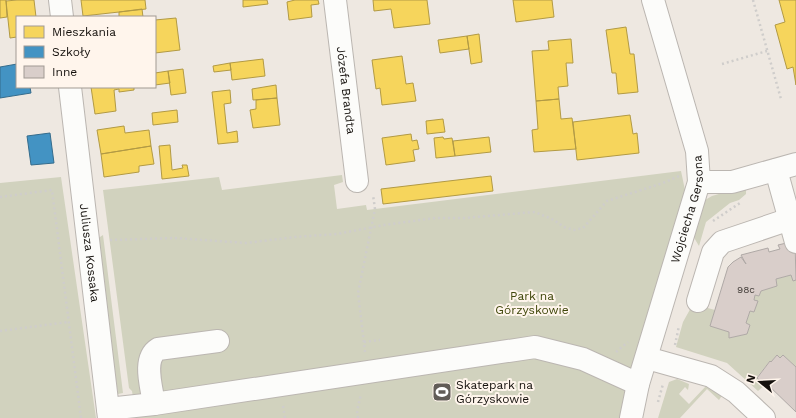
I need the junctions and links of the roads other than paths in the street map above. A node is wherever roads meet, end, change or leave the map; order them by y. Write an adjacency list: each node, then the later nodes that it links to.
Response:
1 (60, 0): 4 (street)
2 (335, 0): 8 (street, Józefa Brandta)
3 (653, 0): 7 (street, Wojciecha Gersona)
4 (62, 16)
5 (70, 88): 16 (street, Juliusza Kossaka)
6 (786, 167): 7 (street); 9 (street)
7 (690, 178): 13 (street, Wojciecha Gersona)
8 (357, 181)
9 (790, 219): 10 (street); 11 (street)
10 (796, 242)
11 (698, 301)
12 (218, 341): 15 (street)
13 (647, 358): 14 (street, Wojciecha Gersona); 18 (street)
14 (638, 384): 15 (street); 17 (street, Wojciecha Gersona)
15 (154, 404): 16 (street)
16 (109, 414)
17 (631, 418)
18 (764, 418)

